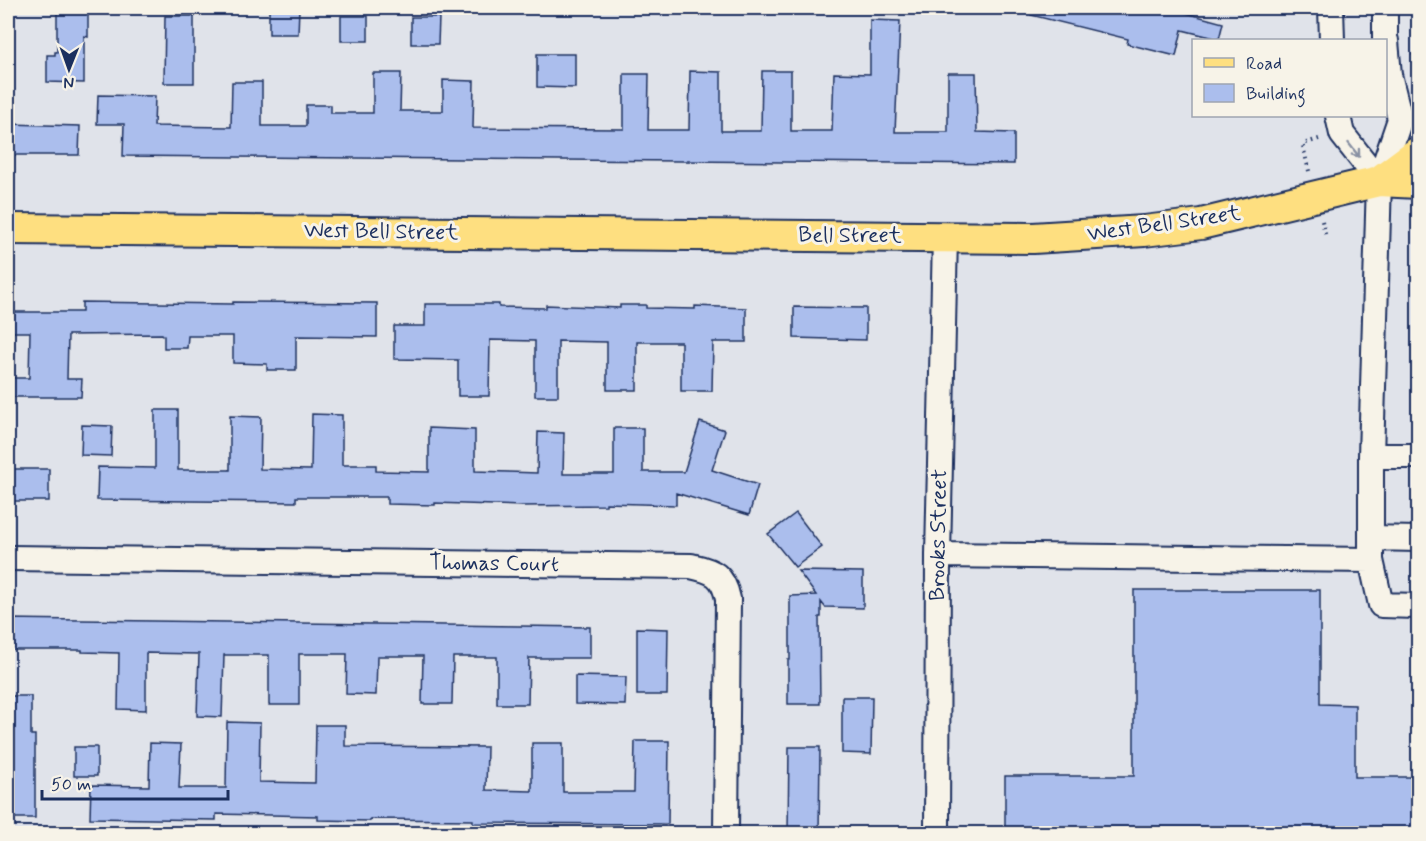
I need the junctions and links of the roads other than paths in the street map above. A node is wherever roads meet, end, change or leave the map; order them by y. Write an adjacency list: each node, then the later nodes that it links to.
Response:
1 (1331, 8): 3 (street)
2 (1385, 8): 4 (street)
3 (1332, 39)
4 (1386, 39)
5 (1387, 52): 8 (street)
6 (1338, 117): 8 (street, one-way to 8)
7 (1419, 152): 8 (main road, West Bell Street)
8 (1379, 182): 9 (main road, West Bell Street); 12 (main road, West Bell Street); 13 (street)
9 (1419, 183)
10 (8, 229): 11 (main road, West Bell Street)
11 (755, 236): 12 (main road, Bell Street)
12 (945, 236): 17 (street, Brooks Street)
13 (1371, 456): 14 (street); 16 (street)
14 (1419, 456)
15 (1419, 539): 16 (street)
16 (1371, 549): 17 (street); 19 (street)
17 (938, 555): 21 (street, Brooks Street)
18 (8, 558): 20 (street, Thomas Court)
19 (1419, 606)
20 (726, 834)
21 (937, 834)

